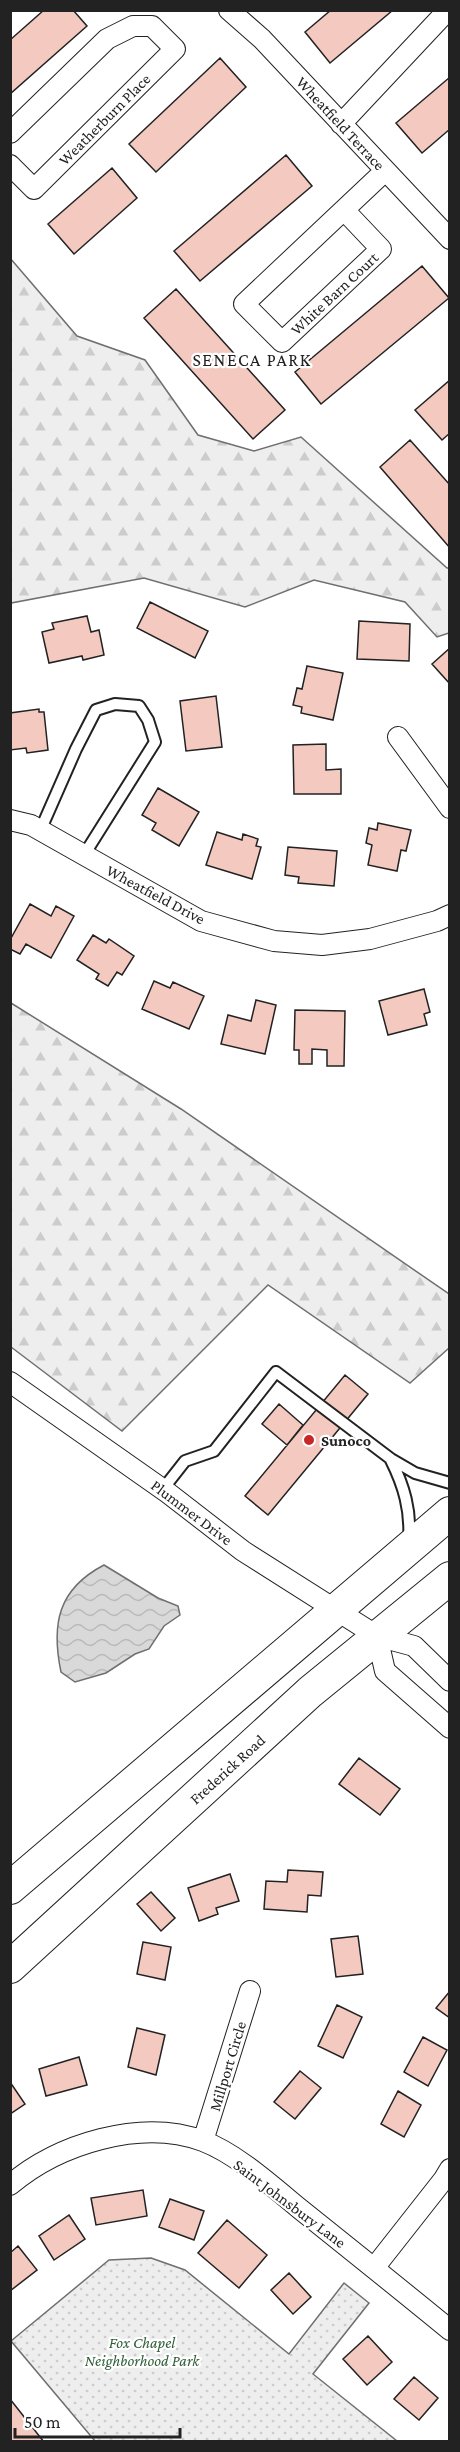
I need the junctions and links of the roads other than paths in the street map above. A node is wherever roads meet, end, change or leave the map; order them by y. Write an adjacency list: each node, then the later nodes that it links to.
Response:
1 (229, 10): 4 (street, Wheatfield Terrace)
2 (448, 10): 4 (street)
3 (154, 18): 5 (street, Weatherburn Place); 6 (street, Weatherburn Place)
4 (341, 124): 7 (street, Wheatfield Terrace)
5 (10, 133)
6 (10, 165)
7 (385, 171): 8 (street, White Barn Court); 9 (street, Wheatfield Terrace)
8 (344, 210): 8 (street, White Barn Court)
9 (450, 239)
10 (398, 737): 11 (street)
11 (450, 808)
12 (10, 820): 13 (street, Wheatfield Drive)
13 (40, 831): 14 (street, Wheatfield Drive); 14 (lane)
14 (84, 855): 15 (street, Wheatfield Drive)
15 (450, 915)
16 (10, 1382): 19 (street, Plummer Drive)
17 (391, 1459): 18 (lane); 19 (lane); 21 (lane)
18 (450, 1484)
19 (163, 1489): 23 (street, Plummer Drive)
20 (450, 1513): 21 (main road)
21 (409, 1548): 23 (main road)
22 (450, 1578): 24 (main road, Frederick Road)
23 (336, 1611): 24 (street, Plummer Drive); 27 (main road)
24 (377, 1636): 25 (street, Plummer Drive); 26 (street); 28 (main road, Frederick Road)
25 (450, 1681)
26 (450, 1728)
27 (10, 1888)
28 (10, 1967)
29 (250, 1991): 30 (street, Millport Circle)
30 (203, 2142): 32 (street, Saint Johnsbury Lane); 33 (street, Saint Johnsbury Lane)
31 (450, 2169): 33 (street)
32 (10, 2185)
33 (374, 2268): 34 (street, Saint Johnsbury Lane)
34 (450, 2330)

